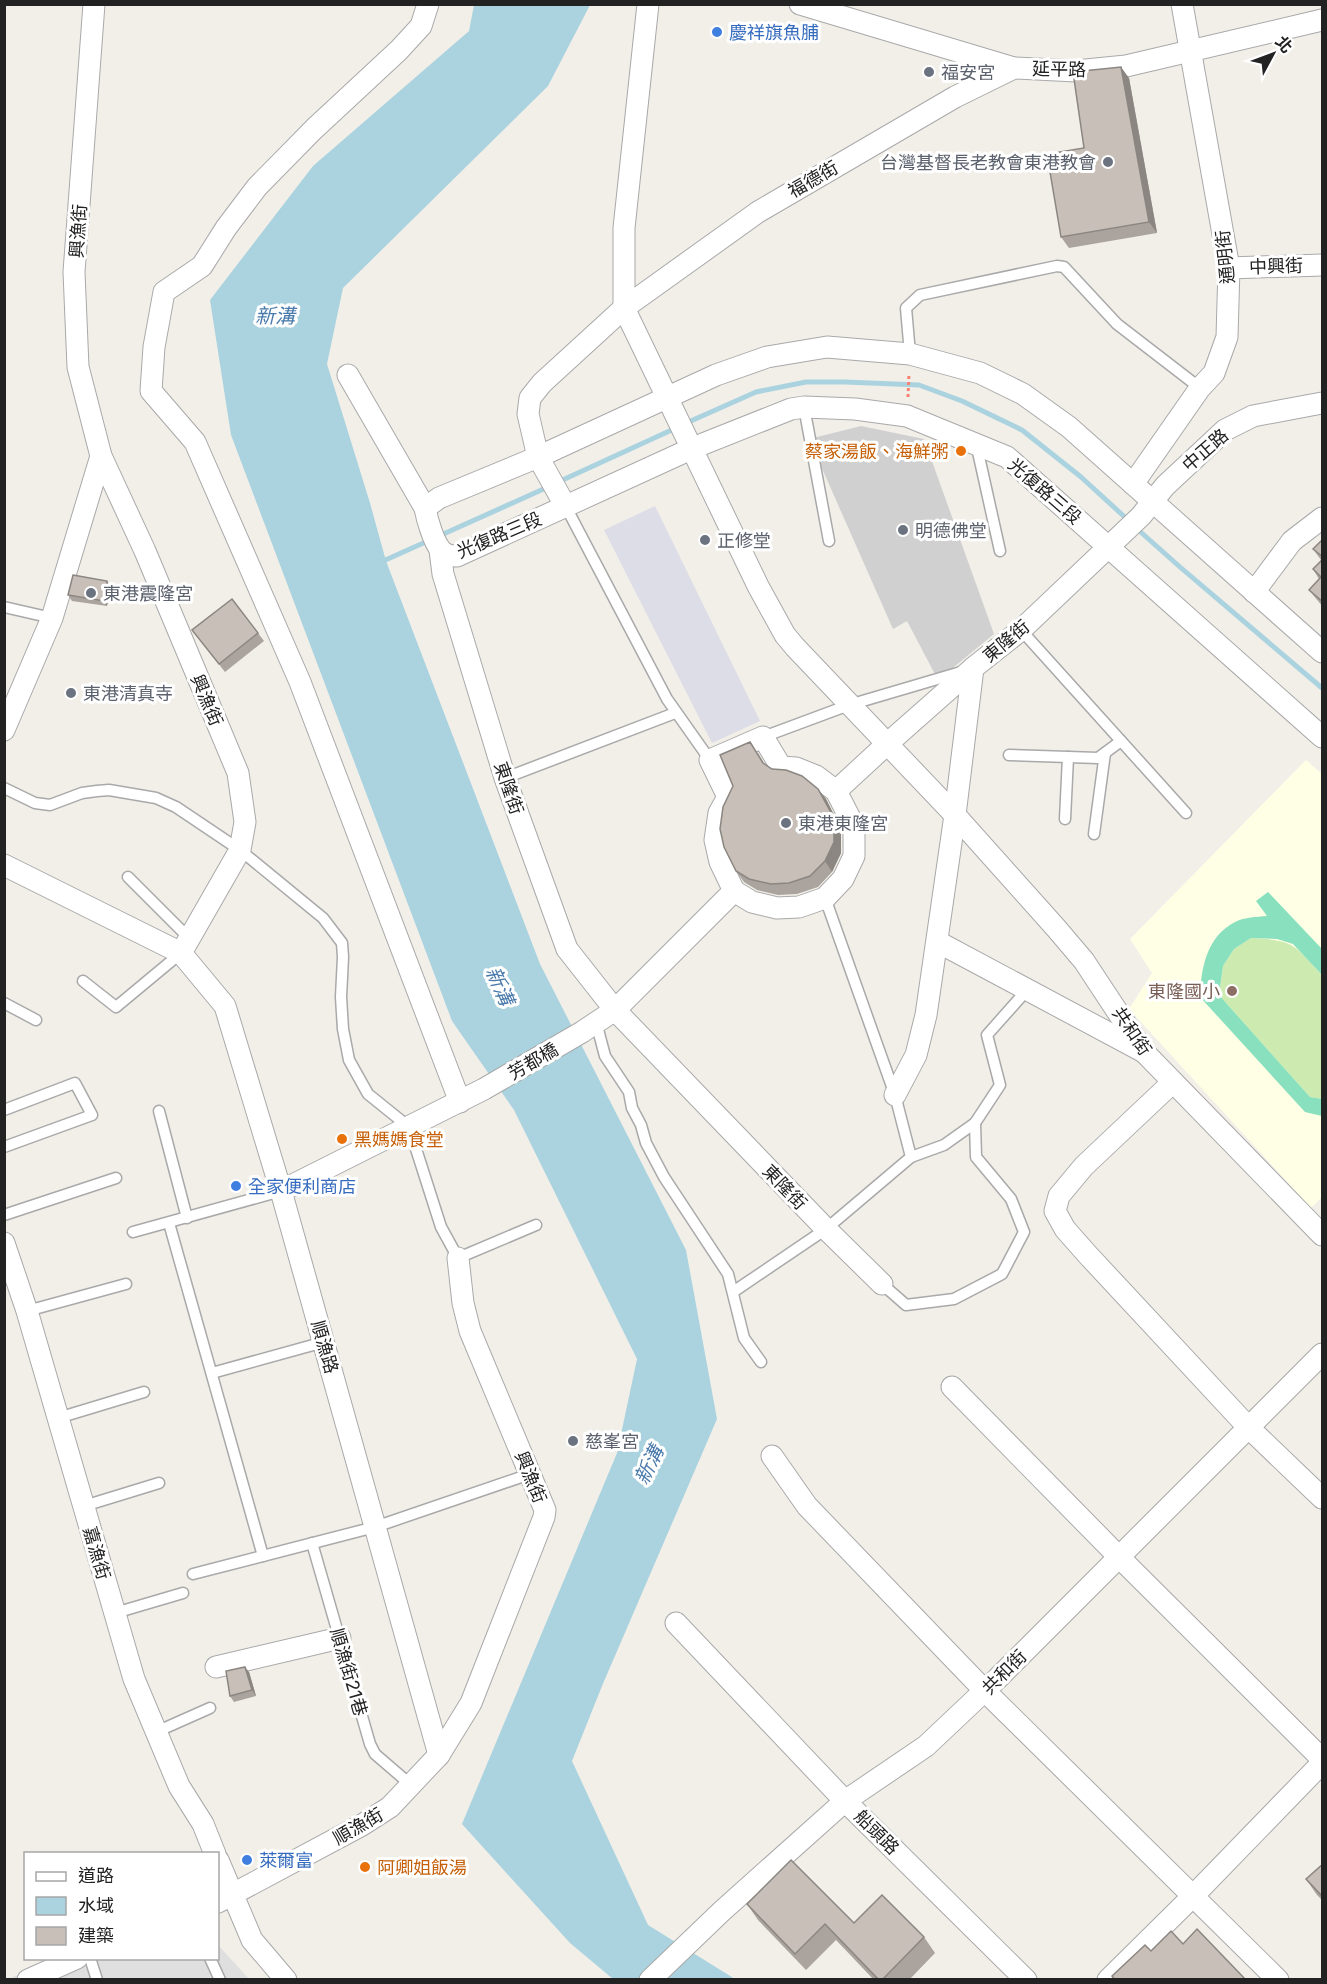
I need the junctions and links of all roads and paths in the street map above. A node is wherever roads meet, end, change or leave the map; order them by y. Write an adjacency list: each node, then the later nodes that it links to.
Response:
1 (94, 4): 21 (street, 興漁街)
2 (428, 4): 72 (street)
3 (648, 4): 11 (street)
4 (800, 4): 8 (street, 延平路)
5 (1182, 4): 7 (street, 通明街)
6 (1320, 15): 7 (street, 延平路)
7 (1192, 51): 8 (street, 延平路); 10 (street, 通明街)
8 (1014, 68): 11 (street, 福德街)
9 (1323, 265): 10 (street, 中興街)
10 (1229, 268): 14 (street, 通明街)
11 (624, 308): 16 (street); 22 (street, 福德街)
12 (910, 354): 14 (lane); 16 (street); 18 (path); 23 (street)
13 (348, 375): 26 (street, 光復路三段)
14 (1200, 388): 23 (street, 通明街)
15 (1323, 404): 25 (street, 中正路)
16 (670, 405): 19 (street); 22 (street)
17 (804, 407): 18 (street, 光復路三段); 19 (street, 光復路三段); 29 (lane)
18 (907, 416): 20 (street, 光復路三段)
19 (691, 443): 24 (street, 光復路三段); 38 (street)
20 (976, 443): 28 (street, 光復路三段); 31 (lane)
21 (102, 456): 34 (street); 56 (street, 興漁街)
22 (538, 457): 24 (street); 26 (street)
23 (1133, 484): 25 (street)
24 (566, 507): 30 (street, 光復路三段); 39 (lane)
25 (1147, 509): 28 (street, 中正路); 32 (street)
26 (426, 513): 30 (street, 光復路三段)
27 (1323, 518): 32 (street)
28 (1115, 540): 35 (street, 東隆街); 42 (street, 光復路三段)
29 (829, 541)
30 (440, 550): 49 (street, 東隆街)
31 (1000, 551)
32 (1254, 592): 36 (street)
33 (4, 608): 34 (lane)
34 (52, 618): 40 (street)
35 (1021, 630): 37 (street, 東隆街); 43 (lane)
36 (1323, 652)
37 (973, 668): 38 (lane); 44 (street, 東隆街); 53 (street)
38 (849, 705): 41 (lane); 44 (street)
39 (675, 713): 48 (lane); 49 (lane)
40 (4, 730)
41 (763, 736): 48 (street); 51 (street)
42 (1323, 736)
43 (1121, 741): 45 (lane); 52 (lane)
44 (886, 744): 51 (street, 東隆街); 53 (street, 共和街)
45 (1105, 753): 47 (lane); 55 (lane)
46 (1009, 755): 47 (lane)
47 (1068, 757): 54 (lane)
48 (710, 760): 59 (street)
49 (505, 778): 66 (street, 東隆街)
50 (4, 788): 56 (lane)
51 (837, 791): 60 (street)
52 (1186, 813)
53 (956, 815): 61 (street); 69 (street, 共和街)
54 (1065, 819)
55 (1094, 834)
56 (240, 850): 62 (street, 興漁街); 76 (lane)
57 (4, 865): 62 (street)
58 (128, 877): 62 (lane)
59 (734, 891): 60 (street); 66 (street)
60 (825, 898): 71 (lane)
61 (938, 942): 64 (street); 71 (street)
62 (185, 946): 63 (lane); 80 (street, 順漁路)
63 (83, 981)
64 (1027, 990): 69 (street); 75 (lane)
65 (4, 1003): 67 (lane)
66 (615, 1010): 68 (street, 芳都橋); 85 (street, 東隆街)
67 (36, 1020)
68 (589, 1027): 72 (street, 芳都橋); 92 (lane)
69 (1144, 1052): 70 (street, 共和街)
70 (1173, 1082): 87 (street, 共和街); 101 (street)
71 (894, 1095): 78 (lane)
72 (459, 1102): 76 (street)
73 (4, 1110): 77 (lane)
74 (159, 1111): 82 (lane)
75 (975, 1123): 78 (lane); 91 (lane)
76 (409, 1127): 80 (street); 89 (lane)
77 (4, 1147)
78 (911, 1157): 85 (lane)
79 (116, 1178): 81 (lane)
80 (281, 1191): 82 (lane); 94 (street, 順漁路)
81 (4, 1215)
82 (187, 1218): 83 (lane)
83 (169, 1223): 86 (lane); 97 (lane)
84 (536, 1225): 89 (lane)
85 (826, 1229): 91 (street, 東隆街); 92 (lane)
86 (133, 1232)
87 (1323, 1235)
88 (4, 1243): 93 (street, 嘉漁街)
89 (458, 1258): 103 (street, 興漁街)
90 (126, 1284): 93 (lane)
91 (882, 1284)
92 (733, 1292): 96 (lane)
93 (27, 1311): 100 (street, 嘉漁街)
94 (324, 1342): 97 (lane); 107 (street, 順漁路)
95 (1323, 1354): 101 (street, 共和街)
96 (760, 1362)
97 (212, 1372): 109 (lane)
98 (952, 1387): 110 (street)
99 (144, 1392): 100 (lane)
100 (58, 1418): 106 (street, 嘉漁街)
101 (1250, 1428): 105 (street); 110 (street, 共和街)
102 (772, 1456): 117 (street)
103 (530, 1474): 107 (lane); 120 (street, 興漁街)
104 (159, 1483): 106 (lane)
105 (1323, 1498)
106 (84, 1506): 113 (street, 嘉漁街)
107 (375, 1527): 108 (lane); 120 (street, 順漁路)
108 (312, 1543): 109 (lane); 115 (lane, 順漁街21巷)
109 (264, 1556): 111 (lane)
110 (1119, 1557): 117 (street, 共和街); 121 (street)
111 (193, 1574)
112 (183, 1593): 113 (lane)
113 (115, 1613): 119 (street, 嘉漁街)
114 (676, 1623): 123 (street)
115 (340, 1638): 116 (street); 122 (lane, 順漁街21巷)
116 (216, 1667)
117 (985, 1690): 123 (street, 共和街); 126 (street)
118 (210, 1708): 119 (lane)
119 (156, 1731): 124 (street, 嘉漁街)
120 (439, 1755): 122 (street, 順漁街)
121 (1323, 1761): 126 (street)
122 (411, 1785): 127 (street, 順漁街)
123 (845, 1801): 135 (street, 船頭路); 136 (street, 船頭路)
124 (214, 1852)
125 (219, 1866): 127 (street)
126 (1194, 1895): 137 (street); 138 (street)
127 (225, 1899): 134 (street)
128 (75, 1960): 131 (street)
129 (90, 1960): 132 (lane)
130 (210, 1960): 133 (lane)
131 (28, 1980)
132 (97, 1980)
133 (220, 1980)
134 (286, 1980)
135 (650, 1980)
136 (1026, 1980)
137 (1108, 1980)
138 (1278, 1980)

